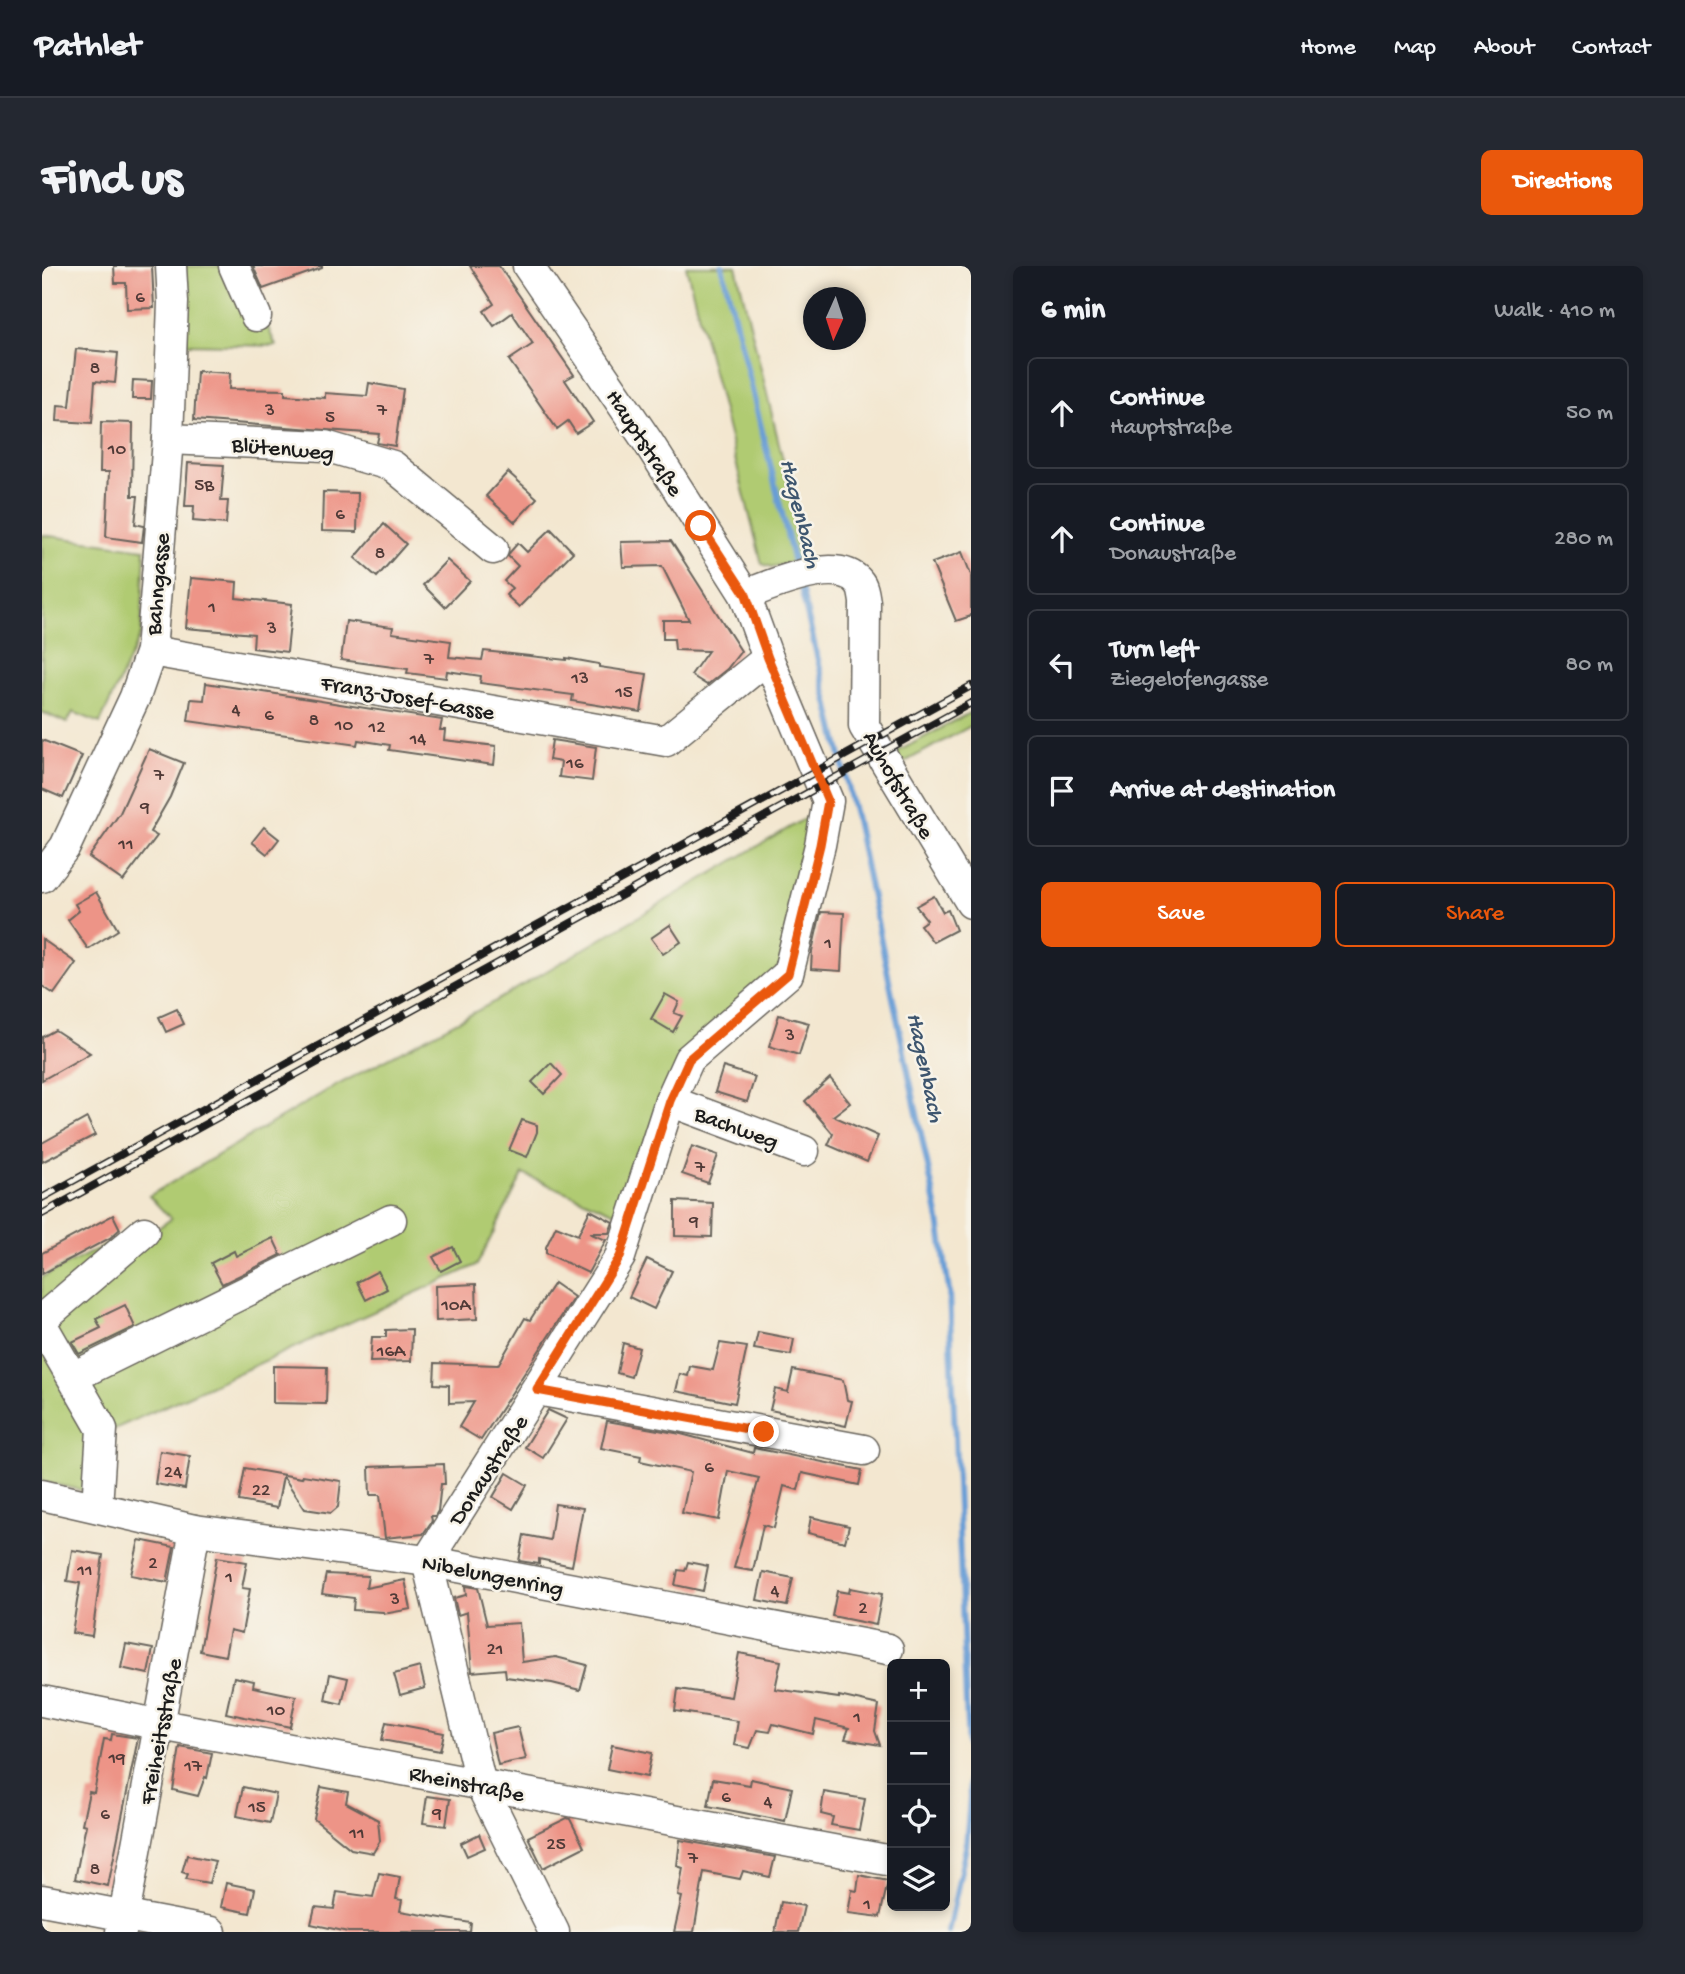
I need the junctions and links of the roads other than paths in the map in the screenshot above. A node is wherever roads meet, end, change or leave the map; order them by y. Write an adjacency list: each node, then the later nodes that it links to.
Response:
1 (171, 266): 5 (street, Bahngasse)
2 (234, 266): 4 (street)
3 (528, 266): 7 (street, Hauptstraße)
4 (256, 316)
5 (168, 439): 6 (street, Blütenweg); 8 (street, Bahngasse)
6 (493, 549)
7 (746, 595): 9 (street, Hauptstraße); 11 (street, Auhofstraße)
8 (150, 651): 9 (street, Franz-Josef-Gasse); 10 (street, Bahngasse)
9 (768, 658): 12 (street, Donaustraße)
10 (42, 877)
11 (971, 902)
12 (670, 1101): 13 (street, Bachweg); 19 (street, Donaustraße)
13 (804, 1151)
14 (391, 1220): 18 (street)
15 (144, 1232): 16 (street)
16 (42, 1319)
17 (42, 1325): 18 (street)
18 (73, 1377): 22 (street)
19 (537, 1390): 20 (street); 24 (street, Donaustraße)
20 (864, 1450)
21 (42, 1495): 22 (street, Nibelungenring)
22 (97, 1507): 23 (street, Nibelungenring)
23 (195, 1530): 24 (street, Nibelungenring); 27 (street, Freiheitsstraße)
24 (428, 1561): 25 (street, Nibelungenring); 28 (street)
25 (888, 1649)
26 (42, 1701): 27 (street, Rheinstraße)
27 (161, 1725): 28 (street, Rheinstraße); 31 (street, Freiheitsstraße)
28 (481, 1785): 29 (street, Rheinstraße); 33 (street)
29 (887, 1860)
30 (42, 1900): 31 (street)
31 (122, 1924): 32 (street)
32 (211, 1932)
33 (554, 1932)

